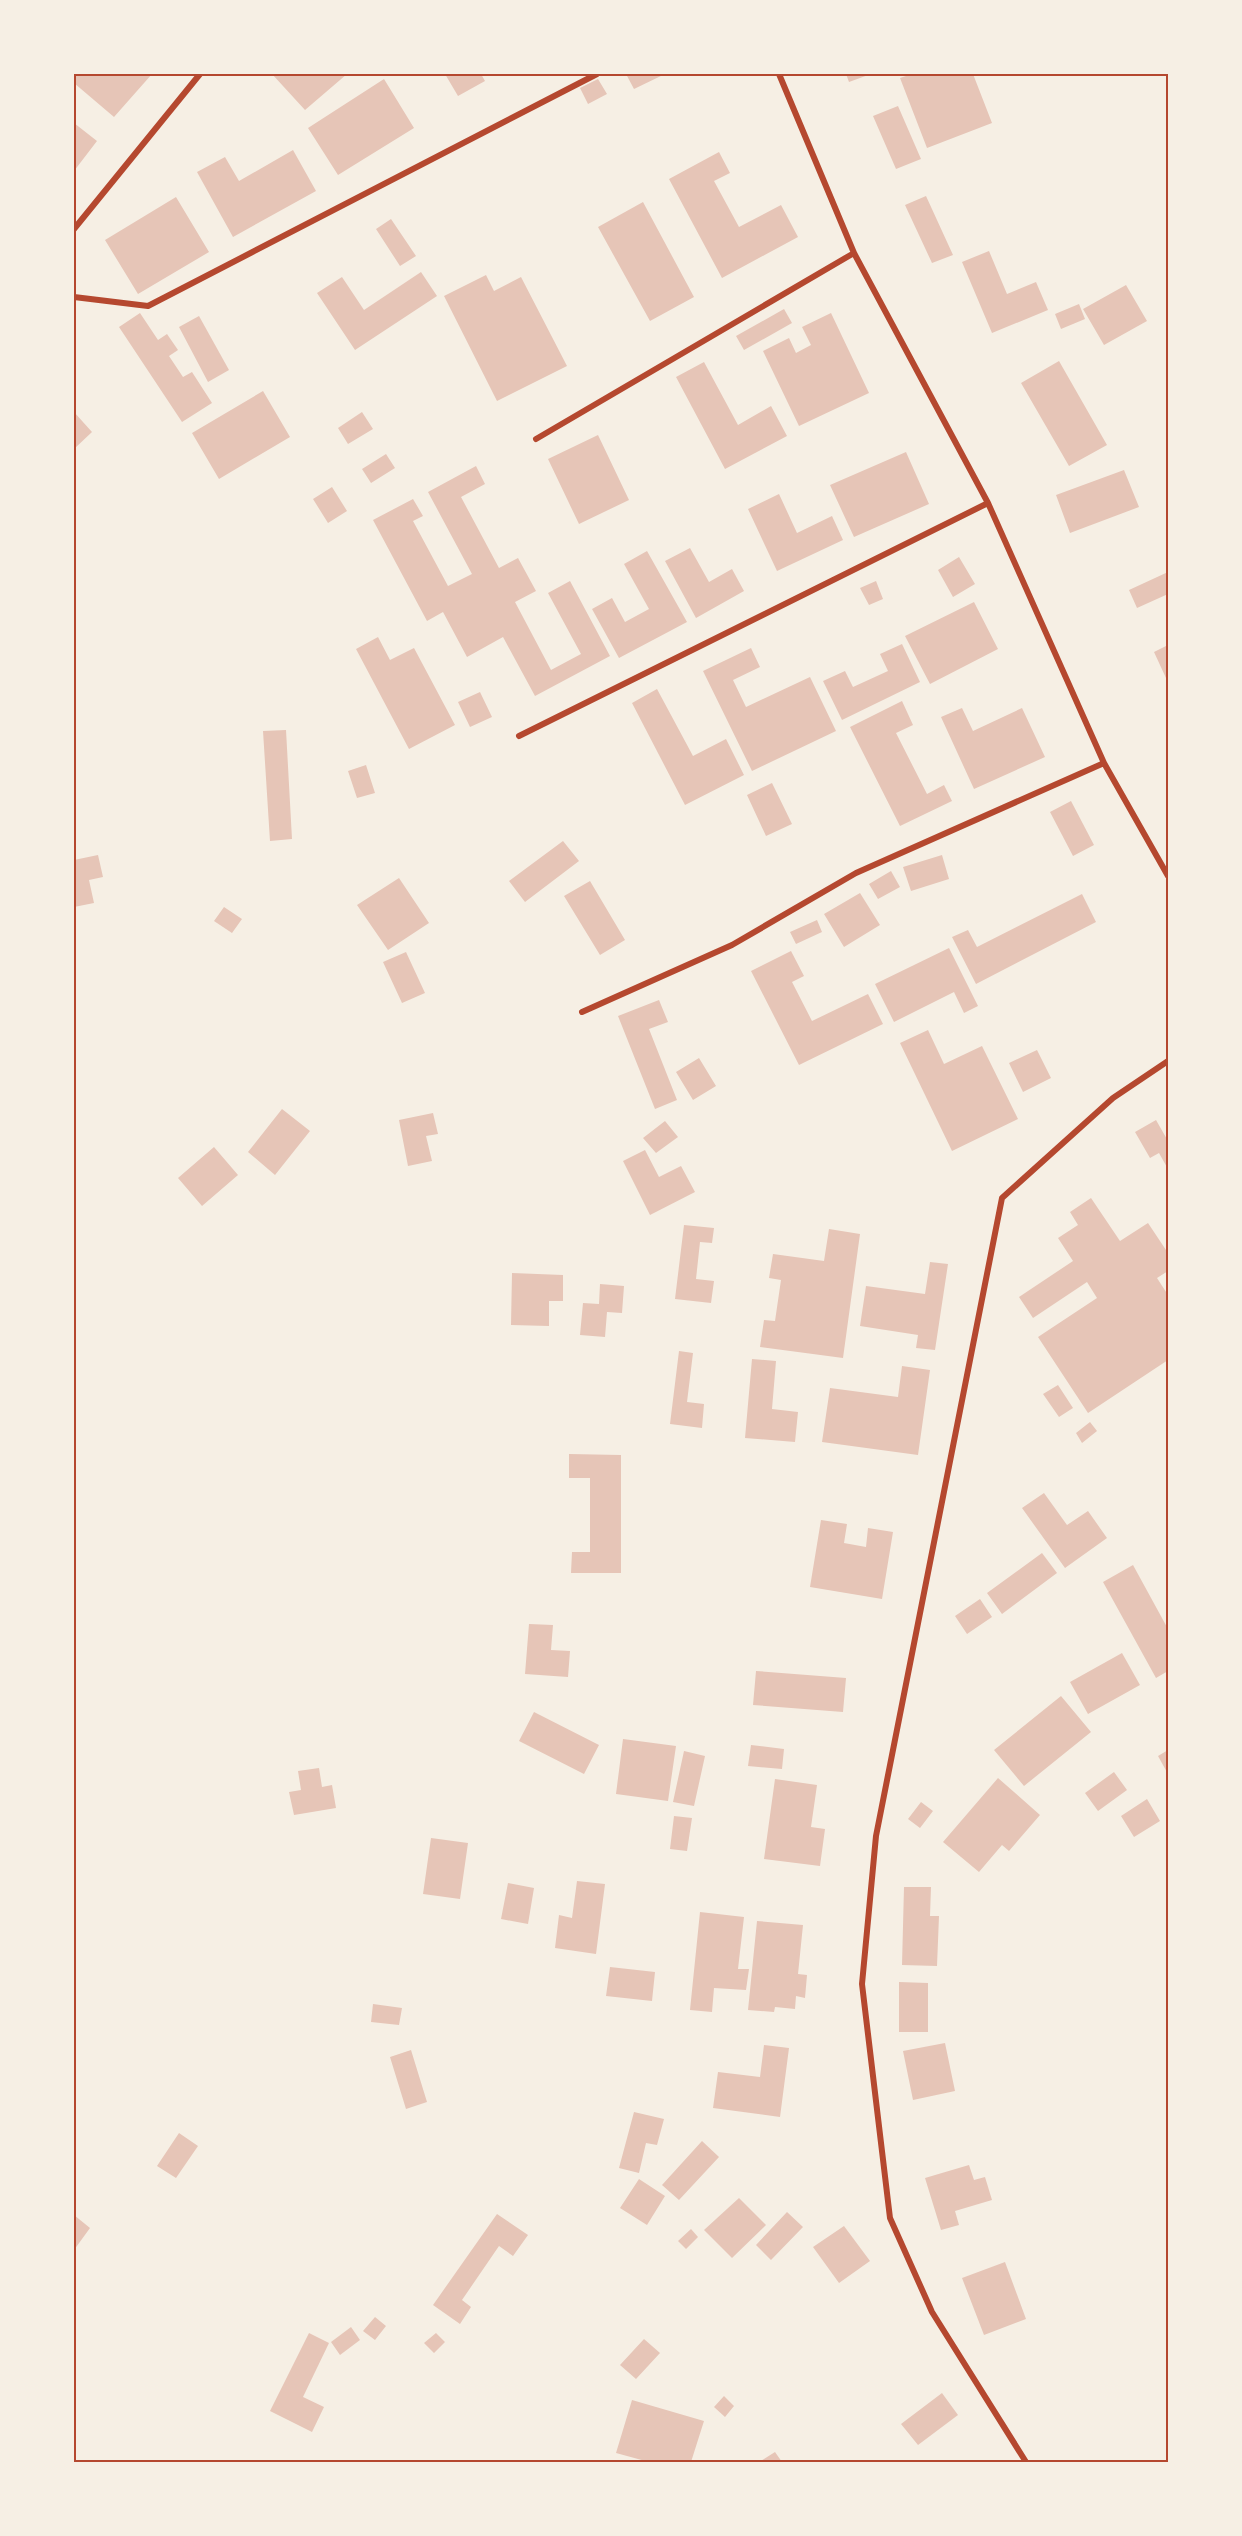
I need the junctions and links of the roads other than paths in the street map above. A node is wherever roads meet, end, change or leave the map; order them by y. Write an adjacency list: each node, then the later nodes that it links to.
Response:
1 (200, 74): 4 (street)
2 (597, 74): 6 (street)
3 (779, 74): 5 (street)
4 (74, 229)
5 (854, 253): 7 (street); 8 (street)
6 (74, 297)
7 (536, 439)
8 (988, 503): 9 (street); 10 (street)
9 (519, 736)
10 (1104, 763): 11 (street); 12 (street)
11 (1168, 876)
12 (582, 1012)
13 (1168, 1061): 14 (street)
14 (1026, 2463)

